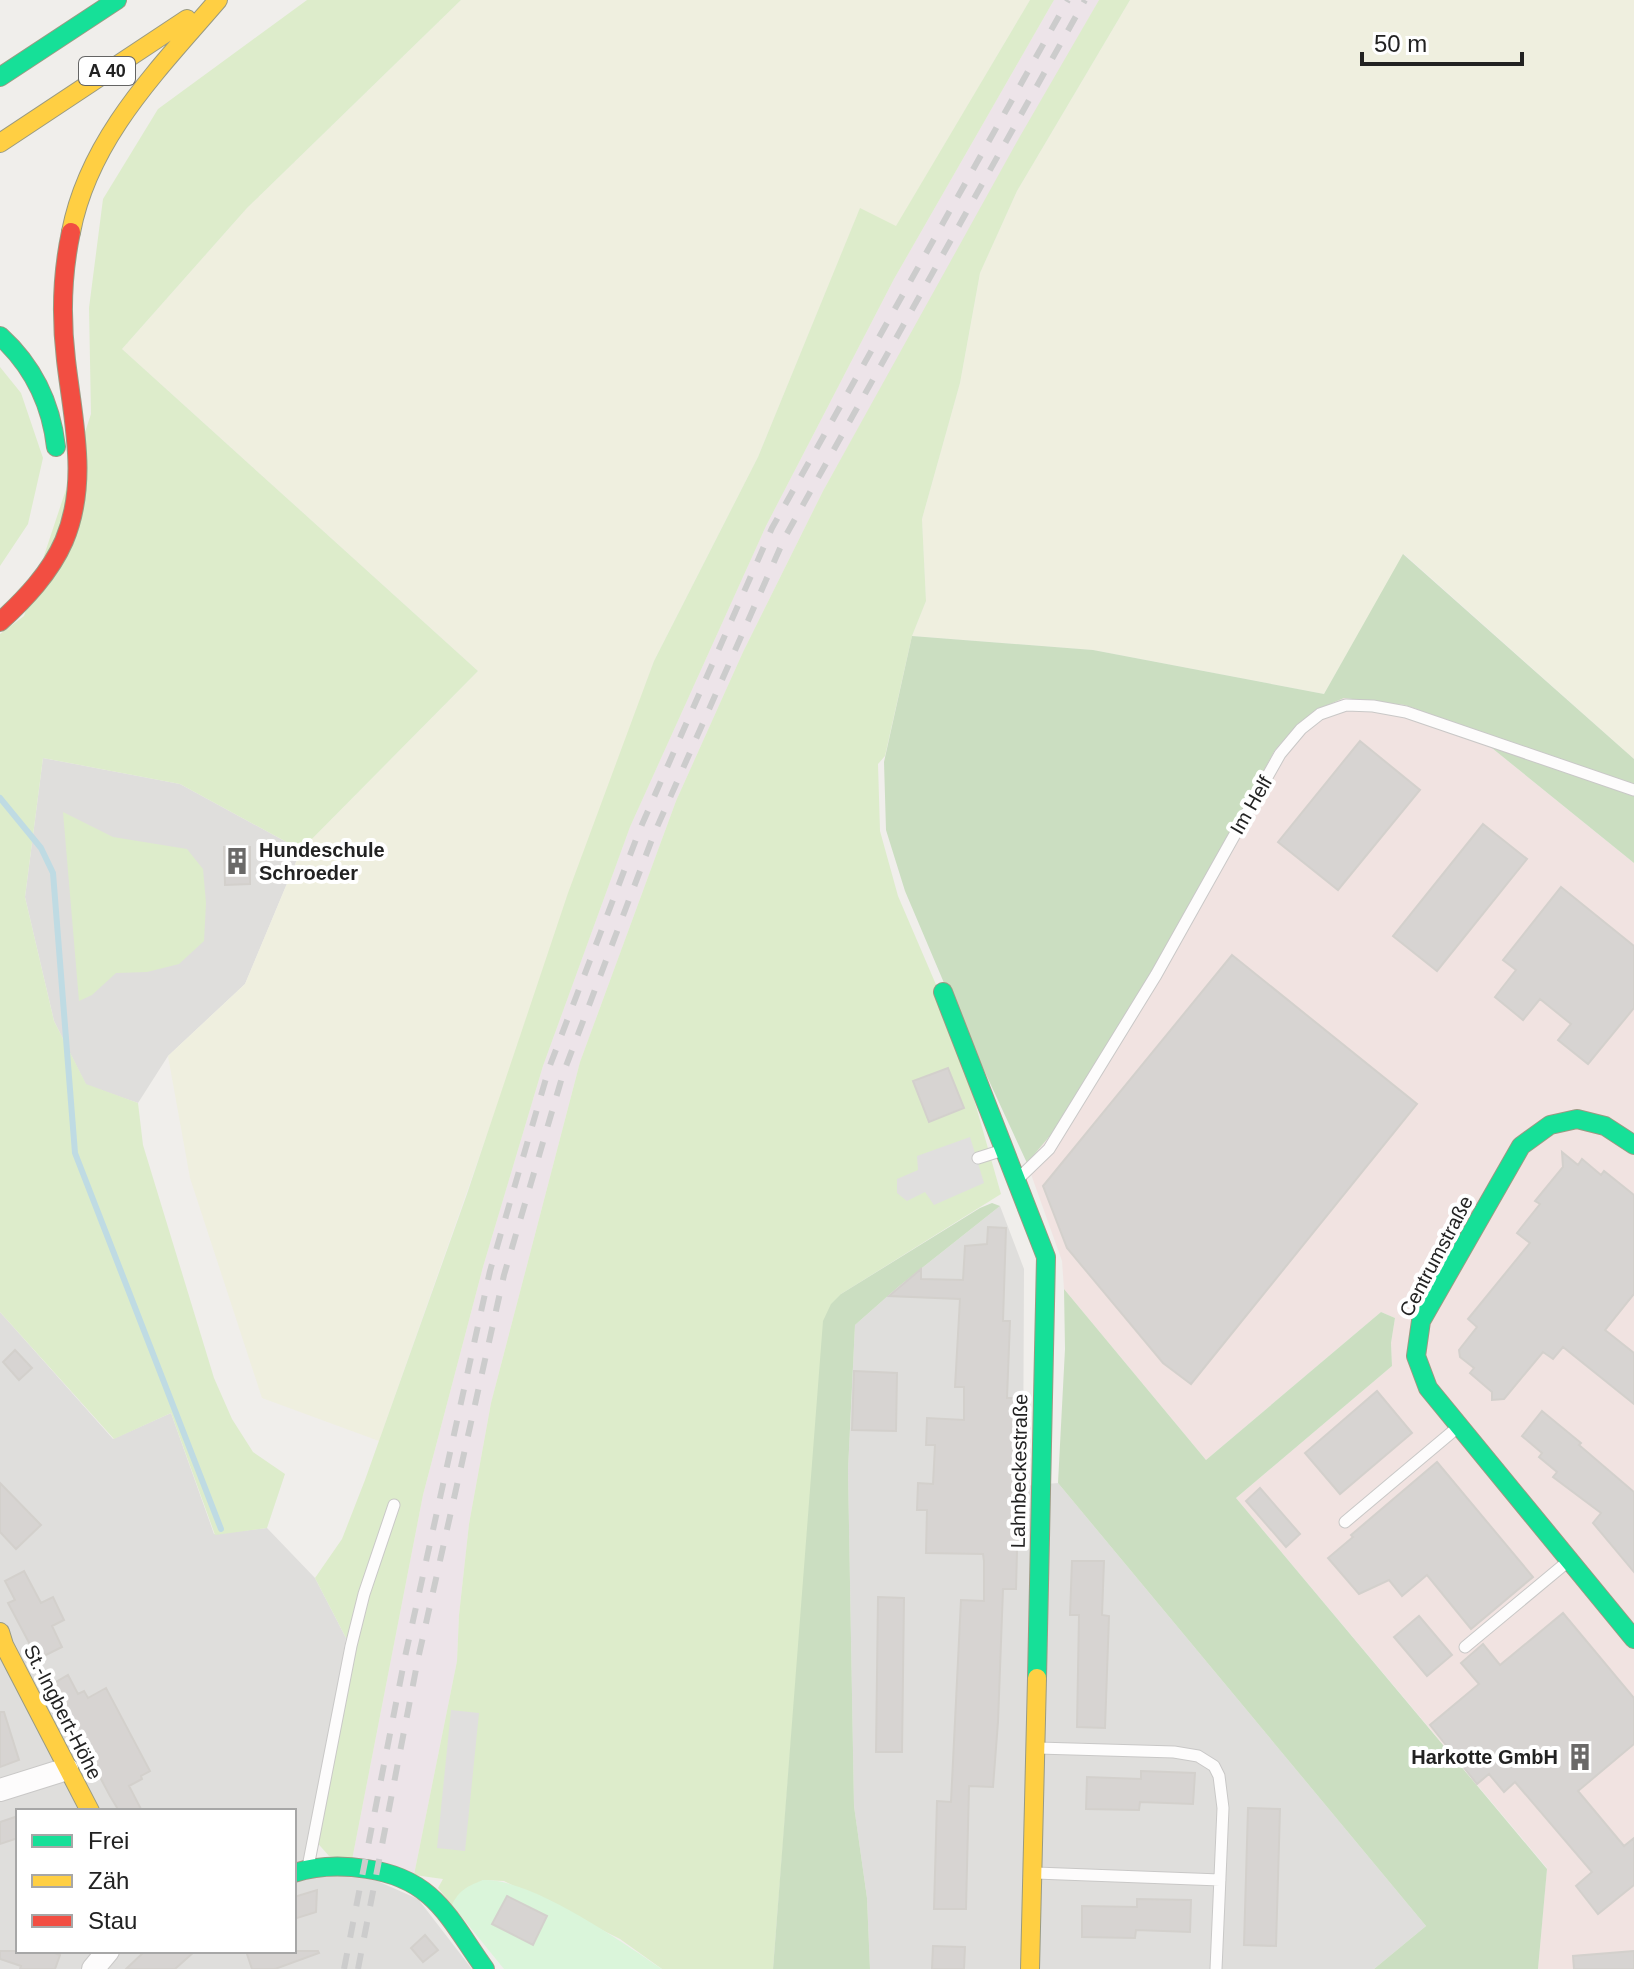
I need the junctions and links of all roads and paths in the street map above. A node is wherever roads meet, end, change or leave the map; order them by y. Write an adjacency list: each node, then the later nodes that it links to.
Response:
1 (117, 0): 3 (main road, A 40)
2 (217, 0): 4 (main road, A 40); 7 (main road)
3 (0, 77)
4 (0, 143)
5 (0, 336): 6 (main road)
6 (58, 468)
7 (0, 622)
8 (1634, 790): 13 (lane, Im Helf)
9 (943, 992): 11 (main road, Lahnbeckestraße)
10 (1634, 1145): 14 (main road, Centrumstraße)
11 (1004, 1149): 12 (lane); 13 (main road, Lahnbeckestraße)
12 (978, 1158)
13 (1016, 1180): 21 (main road, Lahnbeckestraße)
14 (1460, 1426): 16 (lane); 17 (main road, Centrumstraße)
15 (394, 1505): 25 (lane)
16 (1345, 1522)
17 (1570, 1560): 18 (main road, Centrumstraße); 20 (lane)
18 (1628, 1627)
19 (0, 1632): 22 (main road, St.-Ingbert-Höhe)
20 (1465, 1647)
21 (1034, 1748): 26 (main road, Lahnbeckestraße); 27 (lane)
22 (67, 1769): 23 (street); 24 (main road, St.-Ingbert-Höhe)
23 (0, 1790)
24 (89, 1809)
25 (301, 1870): 30 (main road)
26 (1032, 1873): 27 (lane); 31 (main road, Lahnbeckestraße)
27 (1220, 1880): 32 (lane)
28 (106, 1953): 29 (street)
29 (93, 1969)
30 (485, 1969)
31 (1030, 1969)
32 (1216, 1969)

